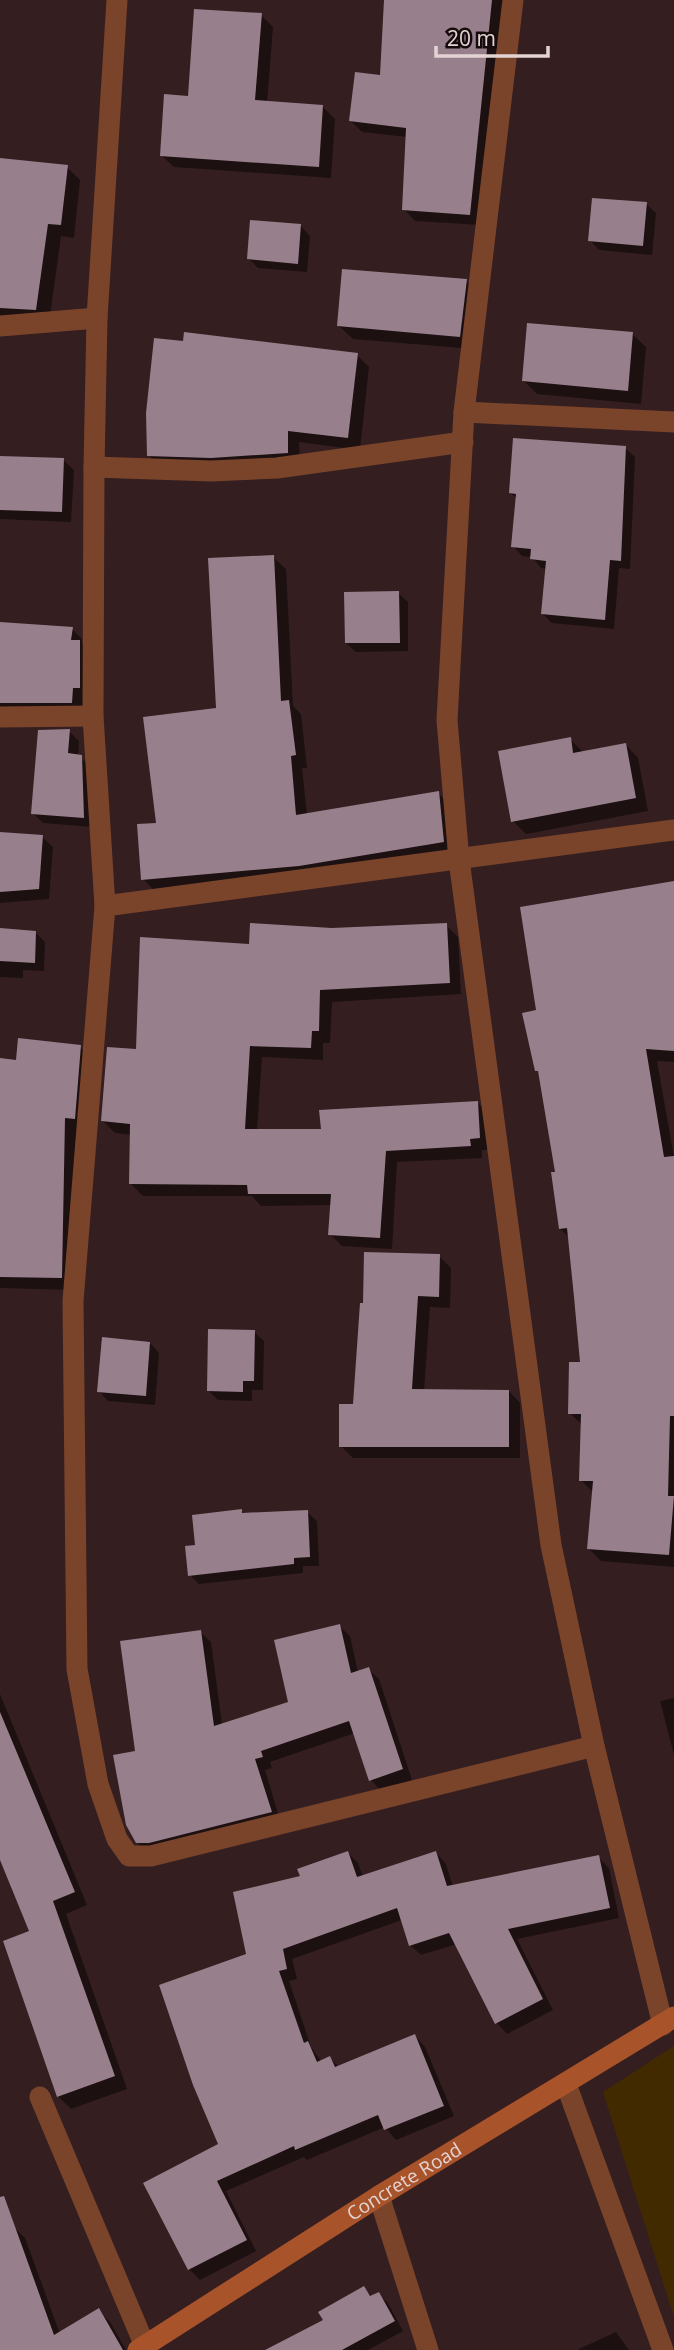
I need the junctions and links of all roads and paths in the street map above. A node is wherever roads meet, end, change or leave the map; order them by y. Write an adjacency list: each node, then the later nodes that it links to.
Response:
1 (117, 0): 3 (street)
2 (513, 0): 5 (street)
3 (97, 318): 4 (street); 8 (street)
4 (0, 326)
5 (464, 412): 6 (street); 7 (street)
6 (674, 422)
7 (463, 442): 8 (street); 12 (street)
8 (94, 467): 9 (street)
9 (93, 716): 10 (street); 13 (street)
10 (0, 717)
11 (674, 830): 12 (street)
12 (459, 860): 13 (street); 14 (street)
13 (105, 906): 14 (street)
14 (594, 1746): 15 (street)
15 (668, 2021): 16 (street, Concrete Road)
16 (566, 2084): 18 (street, Concrete Road); 21 (street)
17 (40, 2097): 19 (street)
18 (379, 2196): 19 (street, Concrete Road); 20 (street)
19 (141, 2348)
20 (428, 2350)
21 (663, 2350)

